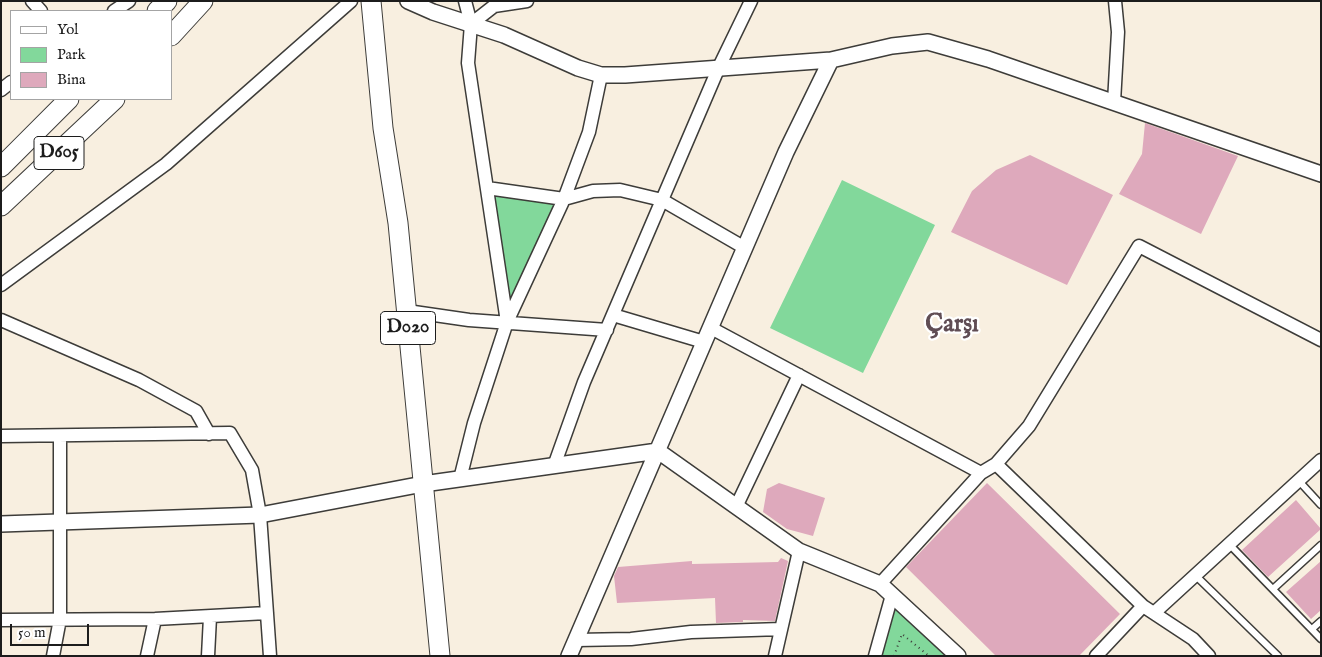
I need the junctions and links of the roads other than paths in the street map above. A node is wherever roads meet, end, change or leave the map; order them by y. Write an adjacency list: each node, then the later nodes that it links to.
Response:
1 (129, 1): 11 (street)
2 (167, 1): 12 (main road)
3 (203, 1): 14 (main road)
4 (351, 1): 28 (street)
5 (371, 1): 29 (main road, D020)
6 (408, 1): 13 (street)
7 (465, 1): 13 (street)
8 (527, 1): 13 (street)
9 (751, 1): 16 (street)
10 (1115, 1): 20 (street)
11 (116, 10)
12 (158, 10)
13 (471, 24): 17 (street); 23 (street)
14 (172, 35)
15 (831, 60): 16 (street); 20 (street); 27 (street)
16 (719, 67): 17 (street); 25 (street)
17 (600, 75): 24 (street)
18 (68, 100): 21 (main road)
19 (114, 100): 26 (main road, D605)
20 (1114, 102): 22 (street)
21 (1, 167)
22 (1321, 174)
23 (487, 188): 24 (street); 32 (street)
24 (564, 199): 25 (street); 32 (street)
25 (662, 200): 27 (street); 30 (street)
26 (1, 206)
27 (744, 248): 33 (street)
28 (1, 285)
29 (407, 312): 32 (street); 48 (main road, D020)
30 (613, 315): 34 (street); 36 (street)
31 (1, 320): 38 (street)
32 (507, 322): 34 (street); 46 (street)
33 (710, 328): 36 (street); 37 (street)
34 (606, 330): 44 (street)
35 (1321, 340): 43 (street)
36 (704, 342): 41 (street)
37 (800, 375): 45 (street); 50 (street)
38 (209, 434): 40 (street); 51 (street)
39 (1, 436): 40 (street)
40 (60, 436): 52 (street)
41 (658, 451): 44 (street); 50 (street); 71 (street)
42 (1321, 460): 47 (street)
43 (996, 464): 45 (street); 61 (street)
44 (554, 466): 46 (street)
45 (981, 473): 58 (street)
46 (460, 479): 48 (street)
47 (1298, 480): 49 (lane); 54 (street)
48 (423, 484): 51 (street); 76 (main road, D020)
49 (1321, 505)
50 (736, 506): 56 (street)
51 (260, 515): 52 (street); 62 (street)
52 (60, 523): 53 (street); 65 (street)
53 (1, 524)
54 (1229, 544): 57 (street); 59 (lane)
55 (1321, 546): 59 (lane)
56 (799, 551): 58 (street); 68 (street)
57 (1195, 575): 61 (street); 83 (lane)
58 (880, 584): 60 (street)
59 (1273, 589): 69 (lane)
60 (892, 595): 79 (street); 80 (street)
61 (1148, 609): 81 (street); 82 (street)
62 (267, 613): 63 (street); 75 (street)
63 (210, 617): 64 (street); 74 (street)
64 (156, 618): 65 (street); 73 (street)
65 (60, 619): 66 (street); 72 (street)
66 (1, 620)
67 (1321, 621): 69 (lane)
68 (781, 629): 71 (street); 78 (street)
69 (1312, 629): 70 (lane)
70 (1321, 639)
71 (576, 640): 77 (street)
72 (53, 656)
73 (147, 656)
74 (208, 656)
75 (270, 656)
76 (440, 656)
77 (570, 656)
78 (775, 656)
79 (875, 656)
80 (958, 656)
81 (1096, 656)
82 (1209, 656)
83 (1278, 656)

